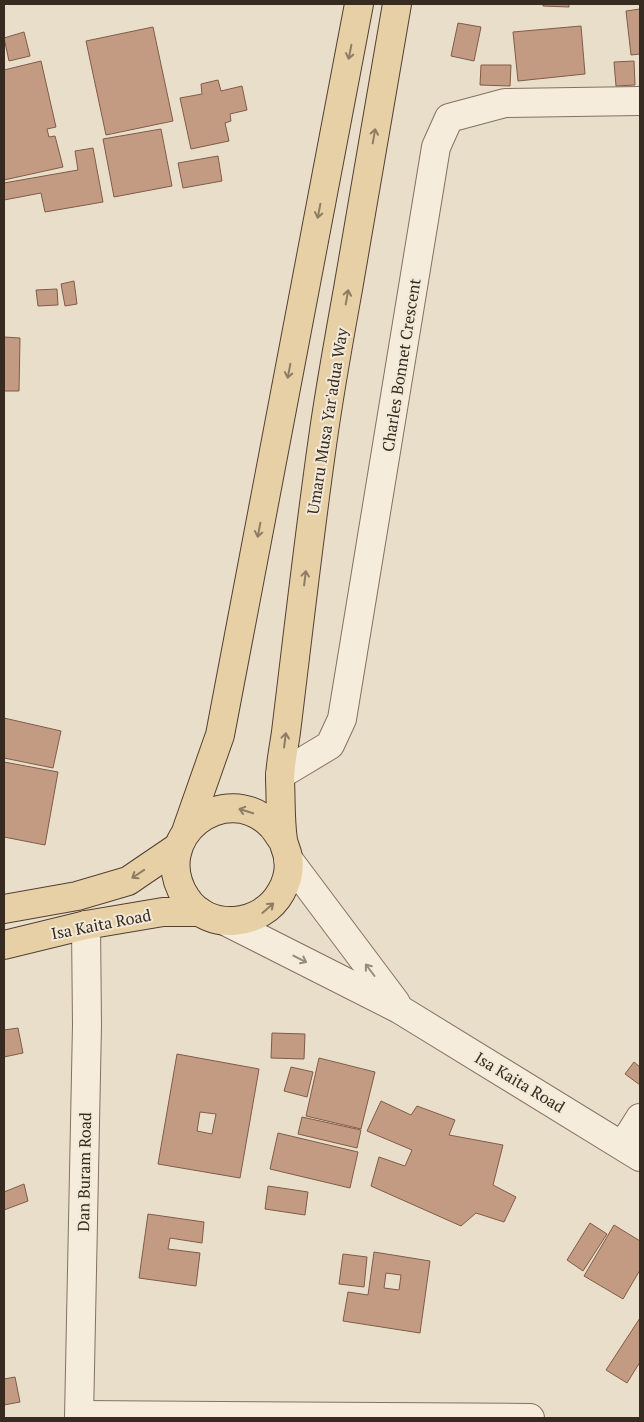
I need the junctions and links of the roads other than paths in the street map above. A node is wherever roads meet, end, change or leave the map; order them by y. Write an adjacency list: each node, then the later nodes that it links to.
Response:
1 (359, 4): 5 (main road, one-way to 5)
2 (397, 4): 4 (main road, Umaru Musa Yar'adua Way, one-way to 2)
3 (640, 101): 4 (street, Charles Bonnet Crescent)
4 (280, 775): 6 (main road, Umaru Musa Yar'adua Way)
5 (183, 838): 6 (main road, one-way to 5); 7 (main road, Isa Kaita Road, one-way to 7); 8 (main road)
6 (285, 850): 9 (main road, one-way to 6); 12 (street, Isa Kaita Road, one-way to 6)
7 (4, 909)
8 (200, 912): 9 (main road); 10 (main road, Isa Kaita Road)
9 (225, 922): 12 (street, Isa Kaita Road, one-way to 12)
10 (86, 926): 11 (main road, Isa Kaita Road); 15 (street, Dan Buram Road)
11 (4, 945)
12 (399, 1009): 14 (street, Isa Kaita Road)
13 (640, 1118): 14 (street)
14 (631, 1151)
15 (79, 1417): 16 (street)
16 (530, 1418)

